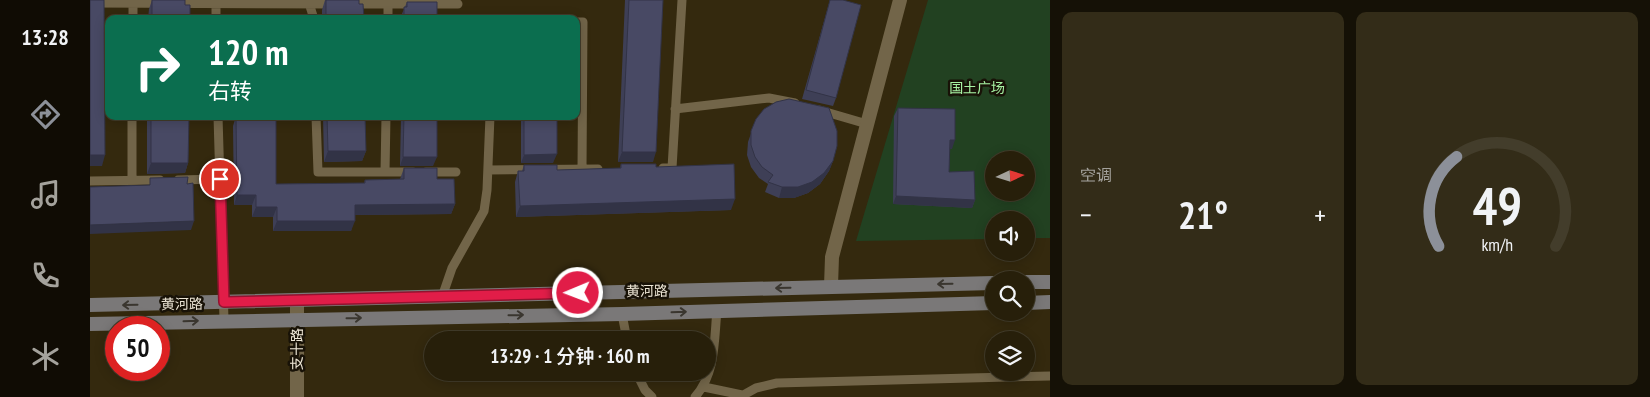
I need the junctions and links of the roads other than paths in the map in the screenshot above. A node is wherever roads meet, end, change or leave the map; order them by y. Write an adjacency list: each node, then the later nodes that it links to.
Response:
1 (682, 0): 14 (lane)
2 (900, 0): 20 (street)
3 (133, 2): 4 (lane); 7 (lane); 9 (lane)
4 (216, 2): 5 (lane); 10 (lane)
5 (308, 2): 6 (lane); 11 (lane)
6 (388, 2): 8 (lane); 12 (lane)
7 (90, 3)
8 (458, 4)
9 (133, 15)
10 (216, 15)
11 (313, 15)
12 (388, 15)
13 (580, 22): 22 (lane)
14 (675, 109): 20 (lane); 21 (lane)
15 (132, 120): 28 (lane)
16 (218, 120): 27 (lane)
17 (316, 120): 25 (lane)
18 (386, 120): 25 (lane)
19 (490, 120): 24 (lane)
20 (867, 124): 33 (street)
21 (654, 168)
22 (582, 169): 23 (lane); 24 (lane)
23 (609, 169)
24 (488, 170): 34 (lane)
25 (385, 172): 26 (lane)
26 (456, 172)
27 (220, 179): 28 (lane); 36 (lane)
28 (132, 181): 29 (lane)
29 (90, 182)
30 (1035, 282): 31 (main road)
31 (1050, 282)
32 (985, 283): 33 (main road, 黄河路, one-way to 33)
33 (831, 286): 34 (main road, 黄河路, one-way to 34)
34 (442, 296): 35 (main road, 黄河路)
35 (297, 300): 36 (main road, 黄河路); 43 (street, 支十路)
36 (224, 302): 40 (main road, 黄河路, one-way to 40); 44 (lane)
37 (1050, 302): 39 (main road)
38 (985, 303): 41 (main road, 黄河路)
39 (1035, 303)
40 (90, 305)
41 (717, 310): 42 (main road, 黄河路, one-way to 41); 49 (lane)
42 (622, 314): 43 (main road, 黄河路, one-way to 42); 46 (lane)
43 (297, 319): 44 (main road, 黄河路); 52 (street, 支十路)
44 (224, 320): 45 (main road, 黄河路, one-way to 44)
45 (90, 324)
46 (626, 331)
47 (1050, 376): 51 (lane)
48 (641, 381): 50 (lane)
49 (704, 387): 51 (lane); 54 (lane)
50 (649, 394): 53 (lane)
51 (741, 396)
52 (297, 397)
53 (636, 397)
54 (695, 397)

